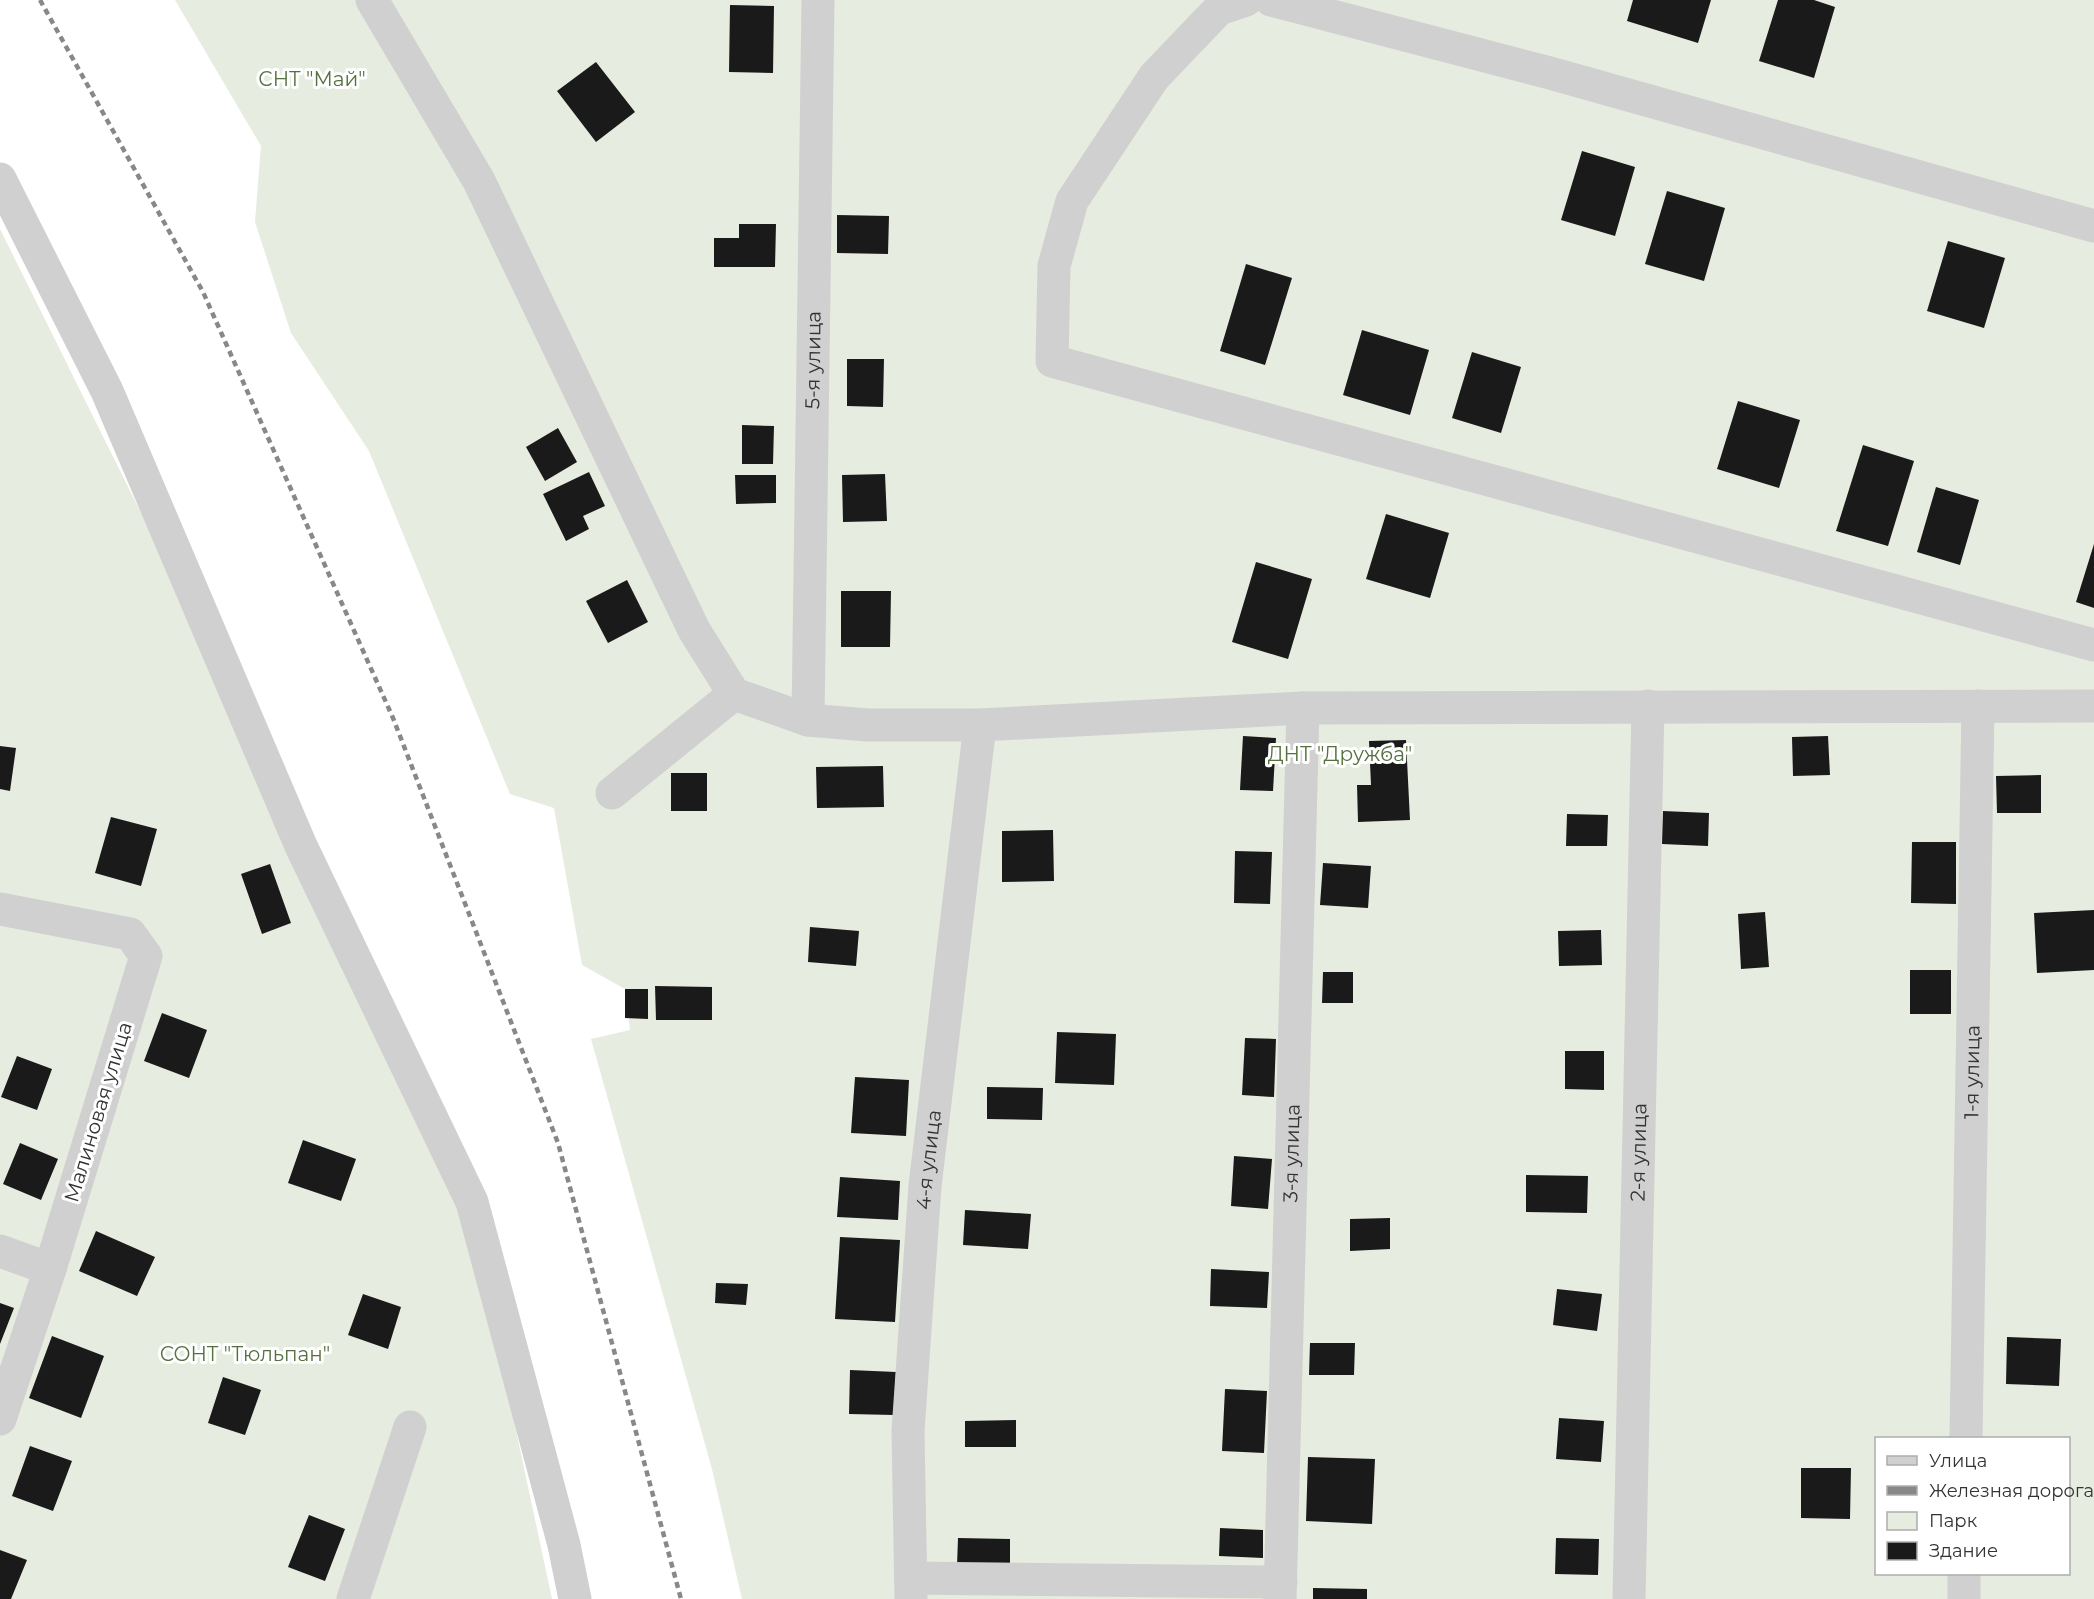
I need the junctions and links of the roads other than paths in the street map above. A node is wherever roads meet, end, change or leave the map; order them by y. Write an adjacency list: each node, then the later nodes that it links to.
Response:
1 (372, 0): 8 (street)
2 (818, 0): 13 (street, 5-я улица)
3 (1246, 0): 7 (street)
4 (1271, 0): 6 (street)
5 (0, 179): 26 (street)
6 (2094, 226)
7 (2094, 645)
8 (734, 694): 13 (street); 15 (street)
9 (1647, 706): 10 (street); 12 (street); 27 (street, 2-я улица)
10 (1978, 706): 11 (street); 21 (street, 1-я улица)
11 (2094, 706)
12 (1303, 708): 14 (street); 24 (street, 3-я улица)
13 (808, 720): 14 (street)
14 (980, 725): 23 (street, 4-я улица)
15 (612, 793)
16 (0, 909): 18 (street, Малиновая улица)
17 (0, 1251): 18 (street)
18 (50, 1269): 19 (street, Малиновая улица)
19 (0, 1419)
20 (410, 1427): 25 (street)
21 (1966, 1437)
22 (1964, 1575): 28 (street)
23 (911, 1588): 24 (street)
24 (1281, 1591)
25 (353, 1599)
26 (575, 1599)
27 (1629, 1599)
28 (1964, 1599)

